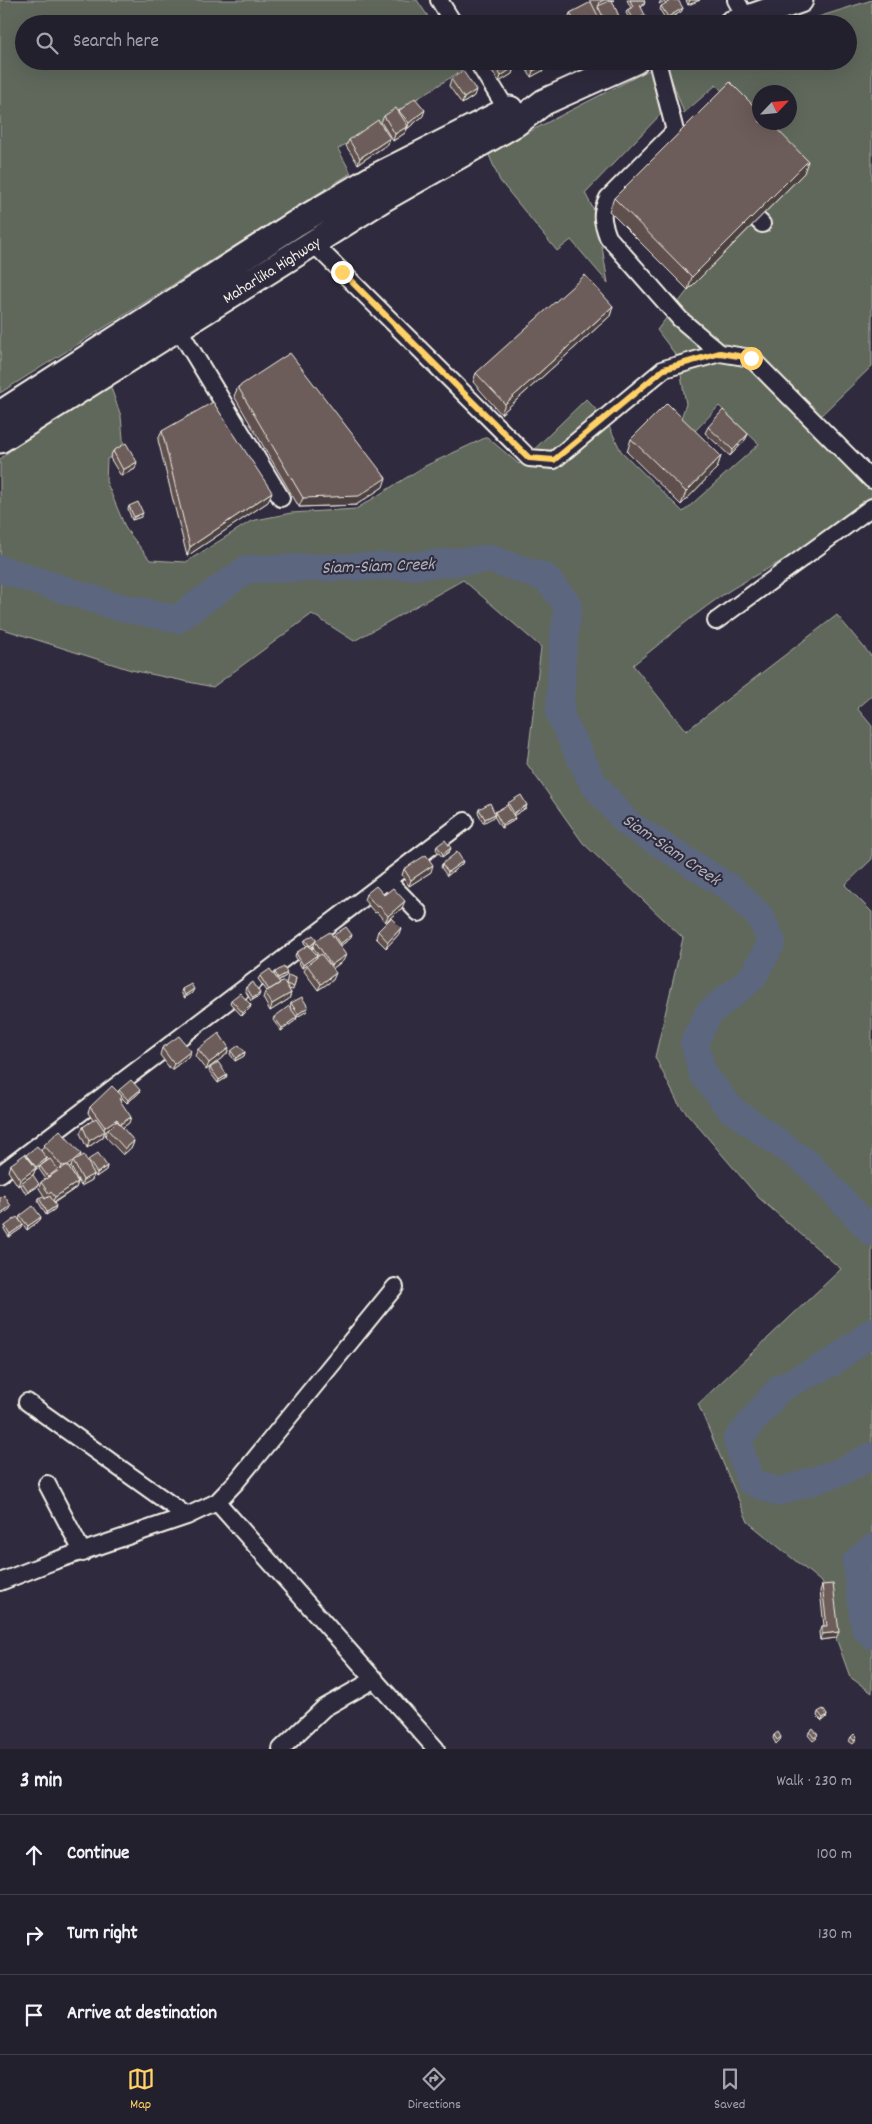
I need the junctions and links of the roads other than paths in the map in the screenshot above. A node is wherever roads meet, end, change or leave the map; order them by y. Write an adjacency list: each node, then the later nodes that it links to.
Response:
1 (439, 0): 4 (street)
2 (800, 0): 3 (highway)
3 (738, 14)
4 (448, 15)
5 (482, 70): 8 (street)
6 (615, 70): 8 (highway, Maharlika Highway)
7 (659, 70): 9 (street)
8 (511, 117): 13 (highway, Maharlika Highway); 16 (highway, Maharlika Highway)
9 (675, 132): 10 (street); 15 (street)
10 (692, 153)
11 (729, 191): 12 (street)
12 (762, 224)
13 (313, 243): 14 (highway, Maharlika Highway); 15 (street)
14 (178, 328): 17 (highway, Maharlika Highway); 19 (street)
15 (720, 353): 18 (street)
16 (0, 414)
17 (0, 440)
18 (872, 480)
19 (282, 498)
20 (872, 507): 21 (street)
21 (716, 620)
22 (464, 821): 23 (street)
23 (387, 880): 24 (street); 25 (street)
24 (419, 913)
25 (0, 1174)
26 (395, 1287): 29 (street)
27 (27, 1402): 30 (street)
28 (47, 1484): 31 (street)
29 (217, 1502): 30 (street); 33 (street)
30 (186, 1516): 31 (street)
31 (83, 1553): 32 (street)
32 (0, 1582)
33 (375, 1679): 34 (street); 35 (street)
34 (281, 1749)
35 (436, 1749)

